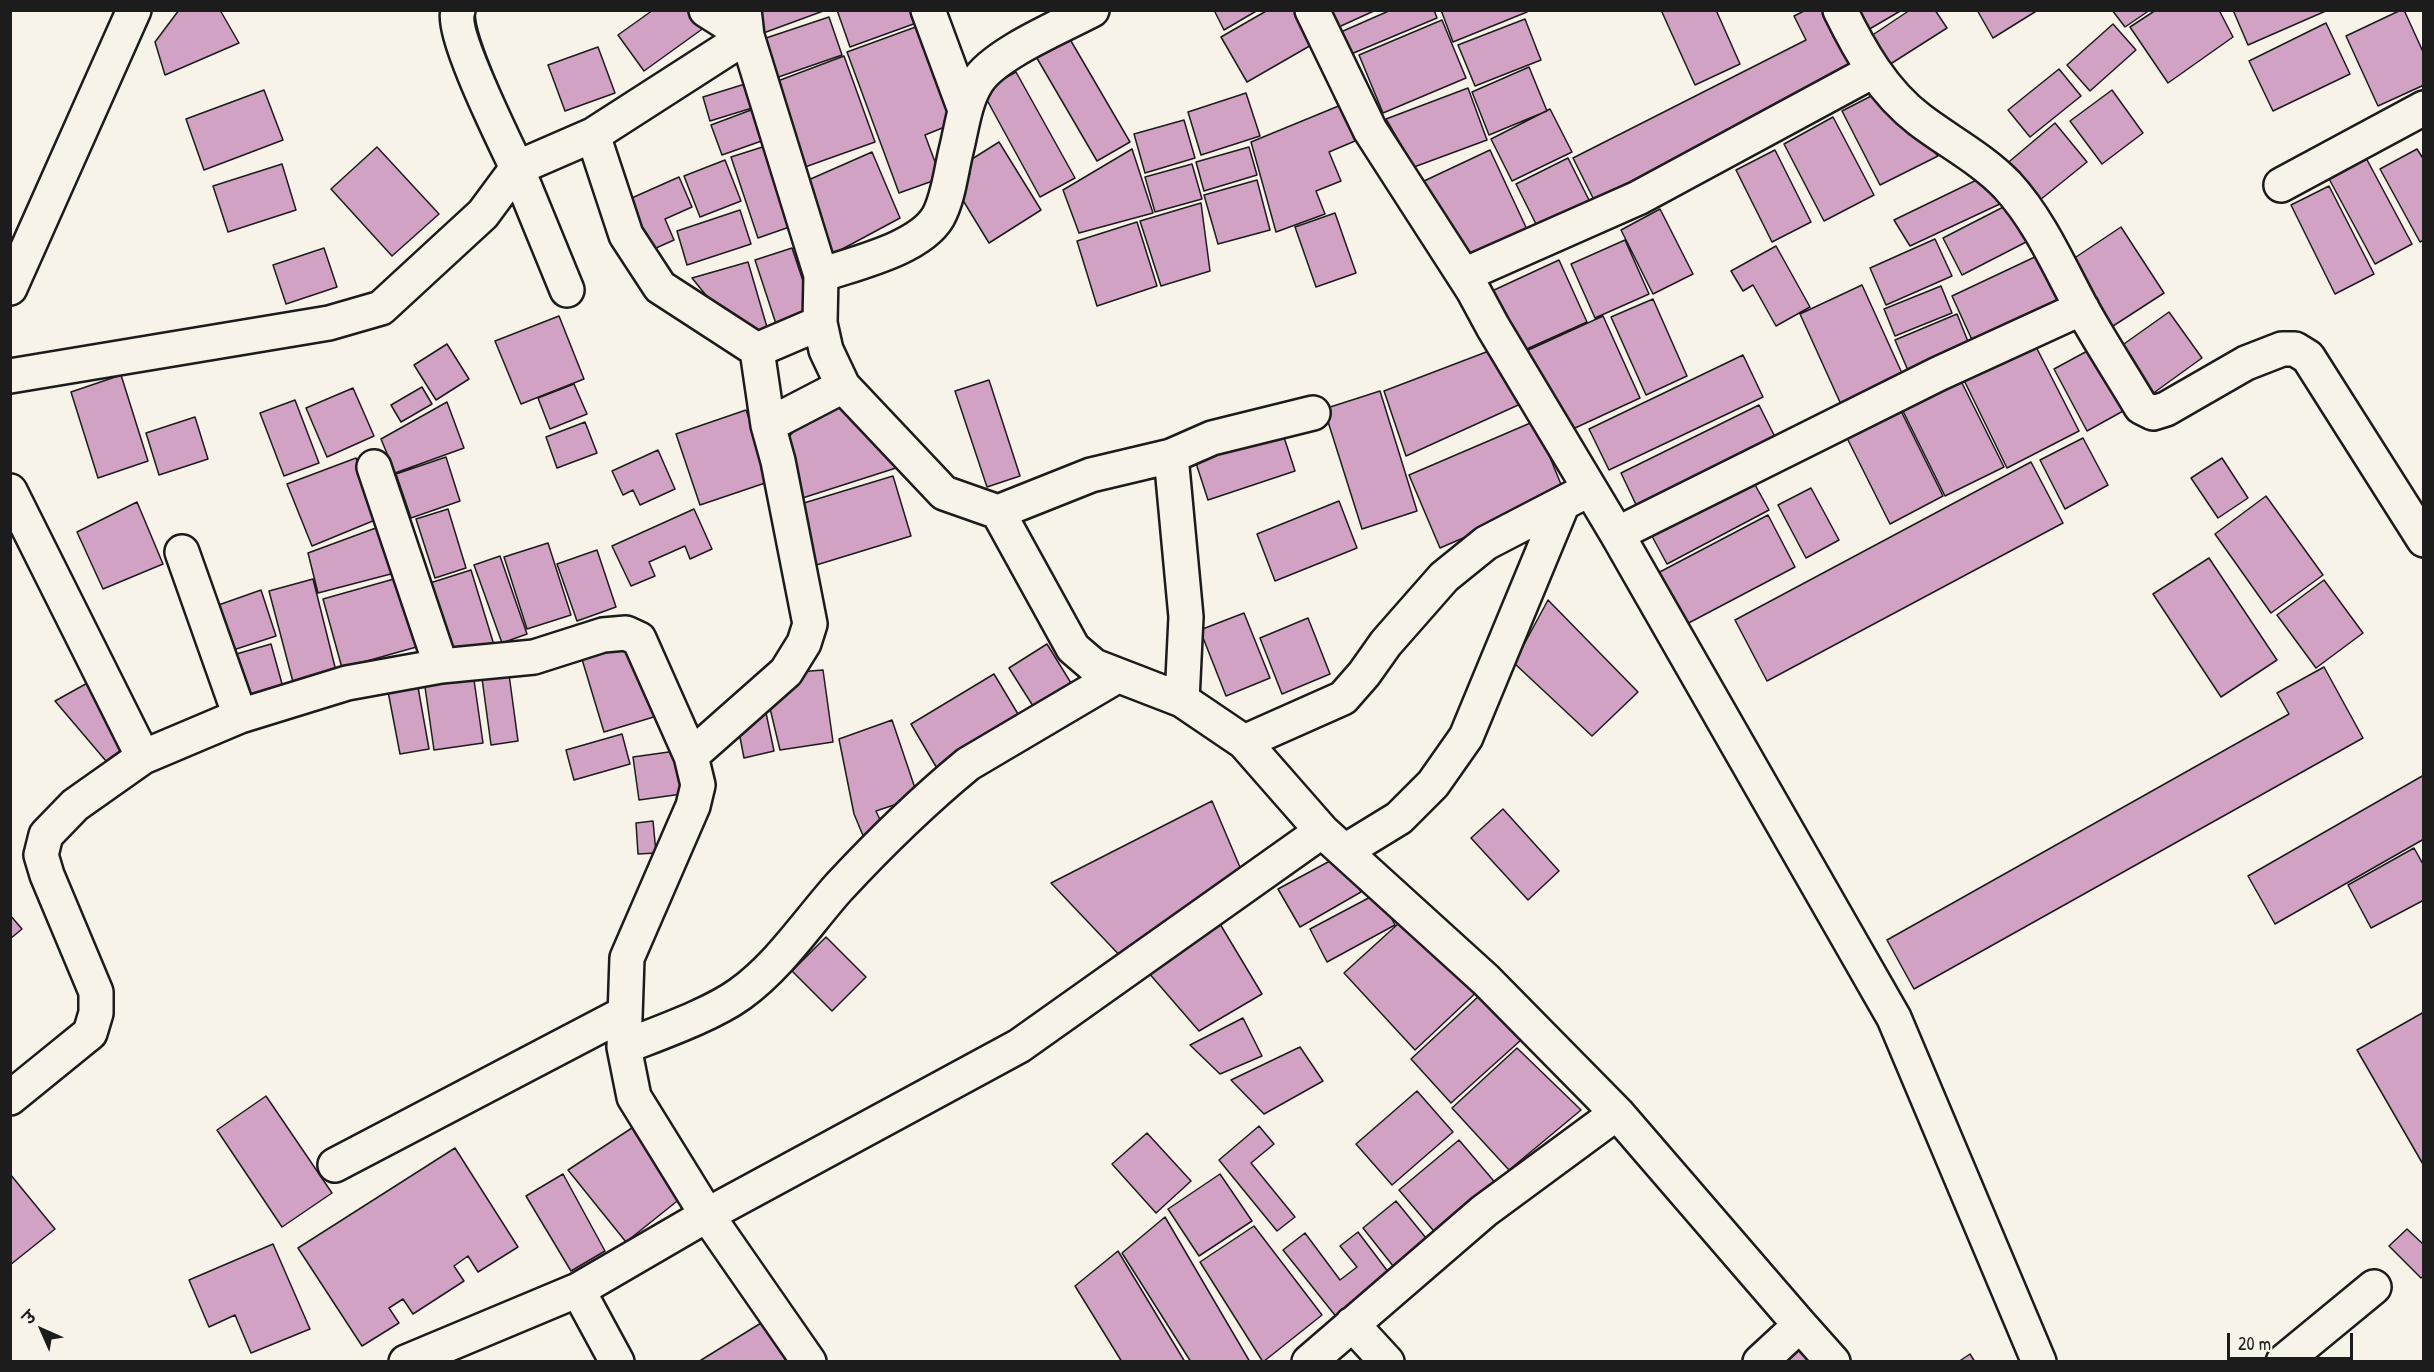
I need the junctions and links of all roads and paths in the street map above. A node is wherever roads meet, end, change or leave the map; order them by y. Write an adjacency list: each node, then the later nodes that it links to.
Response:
1 (134, 10): 17 (street)
2 (458, 10): 13 (street)
3 (706, 10): 8 (street)
4 (928, 10): 11 (street)
5 (1092, 10): 11 (street)
6 (1312, 10): 16 (street)
7 (1840, 10): 9 (street)
8 (745, 23): 12 (street); 15 (street)
9 (1873, 71): 16 (street); 19 (street)
10 (2424, 108): 14 (street)
11 (965, 110): 15 (street)
12 (593, 135): 13 (street); 21 (street)
13 (517, 168): 18 (street); 22 (street)
14 (2282, 184)
15 (821, 275): 20 (street)
16 (1464, 275): 29 (street)
17 (10, 288)
18 (567, 290)
19 (2082, 308): 31 (street); 32 (street)
20 (820, 323): 21 (street); 23 (street)
21 (757, 350): 25 (street)
22 (10, 376)
23 (843, 386): 25 (street); 30 (street)
24 (1313, 413): 26 (street)
25 (768, 424): 39 (street)
26 (1171, 456): 30 (street); 36 (street)
27 (374, 467): 34 (street)
28 (10, 491): 40 (street)
29 (1577, 496): 31 (street); 38 (street); 41 (street)
30 (998, 512): 35 (street)
31 (1617, 534): 59 (street)
32 (2424, 540)
33 (182, 552): 37 (street)
34 (441, 666): 37 (street); 39 (street)
35 (1117, 676): 36 (street); 43 (street)
36 (1182, 700): 38 (street)
37 (240, 716): 40 (street)
38 (1244, 742): 41 (street)
39 (691, 756): 42 (street)
40 (143, 757): 44 (street)
41 (1333, 841): 45 (street); 47 (street)
42 (625, 1013): 43 (street); 46 (street)
43 (624, 1047): 47 (street)
44 (10, 1098)
45 (1617, 1113): 50 (street); 51 (street)
46 (335, 1165)
47 (707, 1215): 49 (street); 54 (street)
48 (2374, 1287): 60 (street)
49 (578, 1290): 52 (street); 53 (street)
50 (1352, 1323): 55 (street); 56 (street)
51 (1800, 1325): 57 (street); 58 (street)
52 (406, 1362)
53 (617, 1362)
54 (809, 1362)
55 (1308, 1362)
56 (1387, 1362)
57 (1760, 1362)
58 (1833, 1362)
59 (2039, 1362)
60 (2283, 1362)

